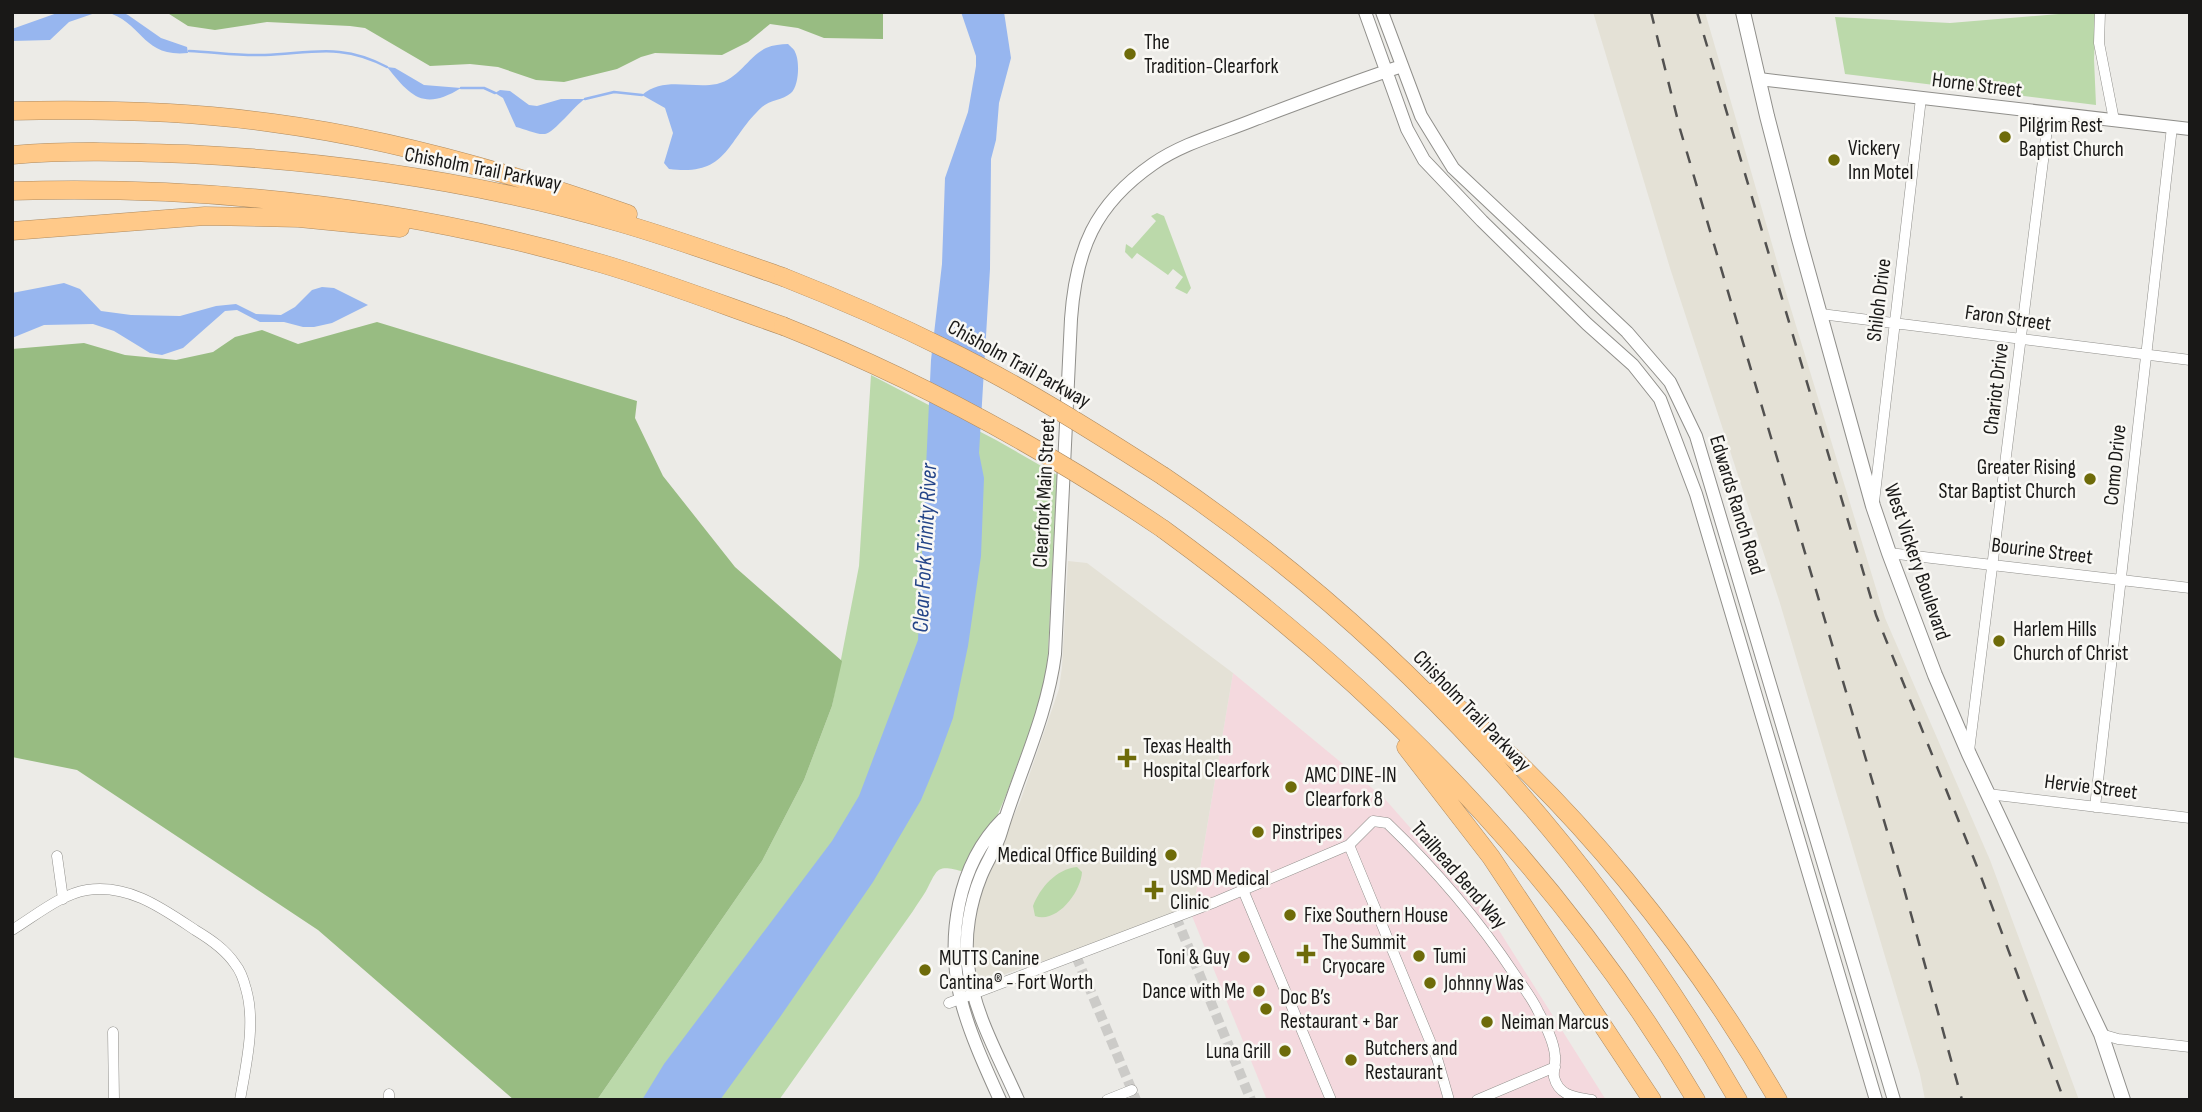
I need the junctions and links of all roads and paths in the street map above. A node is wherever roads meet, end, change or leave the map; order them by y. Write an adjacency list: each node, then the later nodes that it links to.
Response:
1 (1365, 12): 6 (street, Edwards Ranch Road)
2 (1382, 12): 5 (street, Edwards Ranch Road)
3 (1743, 12): 7 (main road, West Vickery Boulevard)
4 (2100, 12): 11 (street)
5 (1402, 66): 6 (street, Clearfork Main Street); 16 (street, Edwards Ranch Road)
6 (1386, 71): 17 (street, Edwards Ranch Road); 44 (street, Clearfork Main Street)
7 (1759, 79): 8 (street, Horne Street); 21 (main road, West Vickery Boulevard)
8 (1921, 98): 10 (street, Horne Street); 22 (street, Shiloh Drive)
9 (12, 111): 20 (highway)
10 (2049, 113): 11 (street, Horne Street); 23 (street, Chariot Drive)
11 (2114, 120): 12 (street, Horne Street)
12 (2172, 127): 13 (street, Horne Street); 24 (street, Como Drive)
13 (2190, 129)
14 (12, 155): 20 (highway, Chisholm Trail Parkway)
15 (12, 191): 19 (highway)
16 (1482, 194): 17 (street); 26 (street, Edwards Ranch Road)
17 (1469, 208): 27 (street, Edwards Ranch Road)
18 (12, 231): 19 (highway)
19 (495, 236): 34 (highway, bridge)
20 (694, 246): 33 (highway, Chisholm Trail Parkway, bridge)
21 (1821, 314): 22 (street, Faron Street); 28 (main road, West Vickery Boulevard)
22 (1896, 322): 23 (street, Faron Street); 28 (street, Shiloh Drive)
23 (2021, 340): 24 (street, Faron Street); 30 (street, Chariot Drive)
24 (2146, 355): 25 (street, Faron Street); 31 (street, Como Drive)
25 (2190, 360)
26 (1702, 452): 27 (street); 64 (street, Edwards Ranch Road)
27 (1682, 458): 63 (street, Edwards Ranch Road)
28 (1873, 506): 29 (main road, West Vickery Boulevard)
29 (1889, 553): 30 (street, Bourine Street); 35 (main road, West Vickery Boulevard)
30 (1993, 565): 31 (street, Bourine Street); 35 (street, Chariot Drive)
31 (2121, 580): 32 (street, Bourine Street); 37 (street, Como Drive)
32 (2190, 588)
33 (1320, 594): 61 (highway, Chisholm Trail Parkway); 62 (highway)
34 (1356, 684): 59 (highway); 60 (highway)
35 (1969, 754): 36 (main road, West Vickery Boulevard)
36 (1988, 794): 37 (street, Hervie Street); 46 (main road, West Vickery Boulevard)
37 (2095, 807): 38 (street, Hervie Street)
38 (2190, 818)
39 (1349, 845): 41 (street, Trailhead Bend Way); 48 (street, Trailhead Bend Way); 56 (street)
40 (57, 856): 42 (street)
41 (1243, 890): 44 (street, Trailhead Bend Way); 55 (street)
42 (63, 899): 43 (street); 51 (street)
43 (12, 930)
44 (961, 999): 52 (street, Clearfork Main Street); 53 (street, Clearfork Main Street)
45 (113, 1032): 50 (street)
46 (2101, 1034): 47 (street); 65 (main road, West Vickery Boulevard)
47 (2190, 1047)
48 (1555, 1068): 57 (street); 58 (street, Trailhead Bend Way)
49 (1132, 1090): 54 (street)
50 (114, 1100)
51 (240, 1100)
52 (1000, 1100)
53 (1018, 1100)
54 (1107, 1100)
55 (1331, 1100)
56 (1449, 1100)
57 (1477, 1100)
58 (1592, 1100)
59 (1652, 1100)
60 (1696, 1100)
61 (1738, 1100)
62 (1777, 1100)
63 (1876, 1100)
64 (1894, 1100)
65 (2123, 1100)

